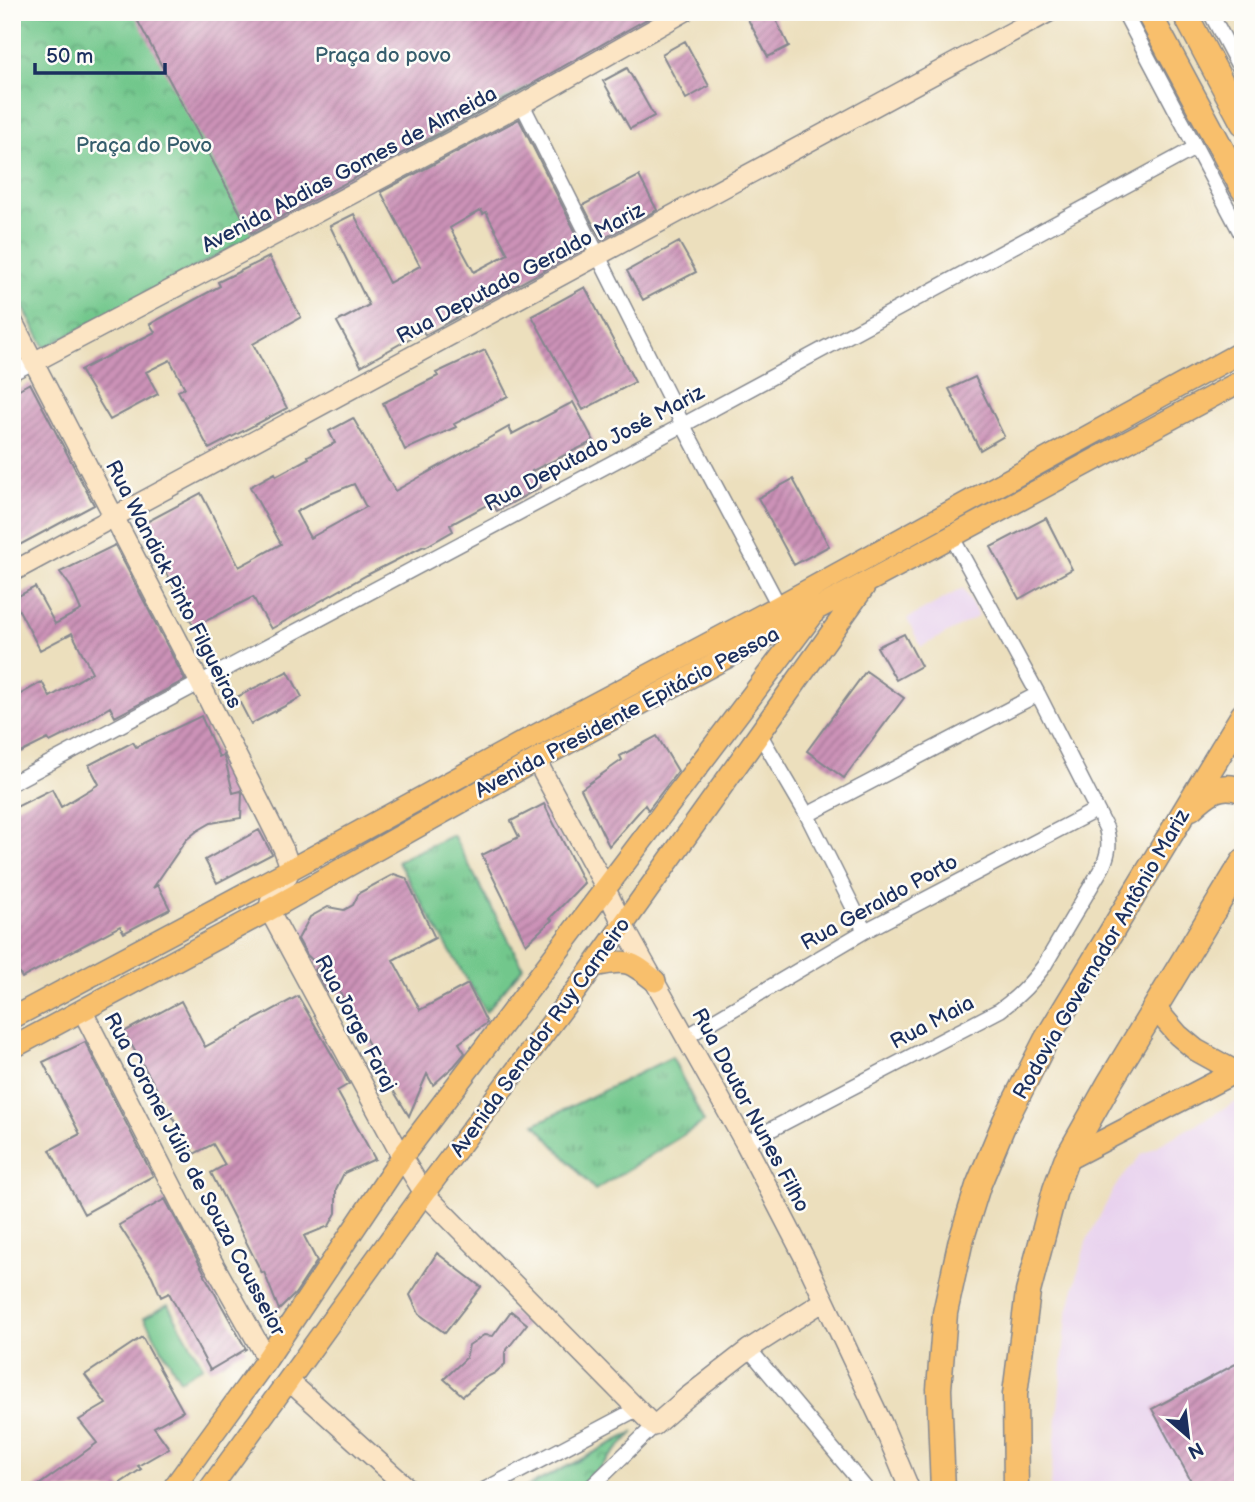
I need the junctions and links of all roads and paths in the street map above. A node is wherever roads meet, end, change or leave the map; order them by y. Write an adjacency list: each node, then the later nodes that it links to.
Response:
1 (684, 12): 8 (street, Avenida Abdias Gomes de Almeida)
2 (1049, 12): 13 (street, Rua Deputado Geraldo Mariz)
3 (1124, 12): 10 (street)
4 (1148, 12): 11 (highway)
5 (1184, 12): 9 (highway)
6 (1210, 12): 7 (street)
7 (1243, 74)
8 (522, 104): 13 (street); 16 (street, Avenida Abdias Gomes de Almeida)
9 (1243, 123)
10 (1195, 148): 12 (street); 19 (street, Rua Deputado José Mariz)
11 (1243, 189)
12 (1243, 237)
13 (599, 256): 19 (street); 20 (street, Rua Deputado Geraldo Mariz)
14 (12, 320): 16 (street, Rua Wandick Pinto Filgueiras)
15 (1243, 351): 23 (main road, Avenida Presidente Epitácio Pessoa)
16 (34, 362): 17 (street); 20 (street, Rua Wandick Pinto Filgueiras)
17 (12, 373)
18 (1243, 380): 21 (main road, Avenida Presidente Epitácio Pessoa)
19 (683, 425): 25 (street); 27 (street, Rua Deputado José Mariz)
20 (114, 517): 22 (street, Rua Deputado Geraldo Mariz); 27 (street, Rua Wandick Pinto Filgueiras)
21 (952, 537): 24 (main road, Avenida Presidente Epitácio Pessoa); 28 (street, Rua Maia)
22 (12, 572)
23 (832, 577): 25 (main road, Avenida Presidente Epitácio Pessoa); 26 (main road)
24 (867, 582): 26 (main road, Avenida Presidente Epitácio Pessoa); 30 (main road, Avenida Senador Ruy Carneiro)
25 (779, 606): 38 (main road, Avenida Presidente Epitácio Pessoa)
26 (816, 610): 31 (main road, Avenida Presidente Epitácio Pessoa); 41 (main road, Avenida Senador Ruy Carneiro)
27 (200, 683): 32 (street, Rua Deputado José Mariz); 38 (street, Rua Wandick Pinto Filgueiras)
28 (1038, 694): 34 (street, Rua Maia); 35 (street)
29 (1243, 715): 36 (highway, Rodovia Governador Antônio Mariz)
30 (759, 733): 35 (street); 43 (main road, Avenida Senador Ruy Carneiro)
31 (536, 760): 40 (main road, Avenida Presidente Epitácio Pessoa); 41 (street, Rua Doutor Nunes Filho)
32 (12, 783)
33 (1243, 791): 36 (highway)
34 (1096, 810): 44 (street, Rua Geraldo Porto); 53 (street, Rua Maia)
35 (807, 815): 44 (street)
36 (1173, 828): 70 (highway, Rodovia Governador Antônio Mariz)
37 (1243, 855): 39 (highway)
38 (297, 866): 40 (main road); 42 (street); 49 (main road, Avenida Presidente Epitácio Pessoa)
39 (1237, 872): 47 (highway)
40 (315, 884): 42 (main road, Avenida Presidente Epitácio Pessoa)
41 (605, 889): 43 (street, Rua Doutor Nunes Filho); 54 (main road, Avenida Senador Ruy Carneiro)
42 (269, 910): 48 (main road, Avenida Presidente Epitácio Pessoa); 54 (street, Rua Jorge Faraj)
43 (623, 925): 45 (main road, Avenida Senador Ruy Carneiro); 46 (street, Rua Doutor Nunes Filho)
44 (865, 931): 50 (street, Rua Geraldo Porto)
45 (594, 966): 46 (main road); 56 (main road, Avenida Senador Ruy Carneiro)
46 (654, 981): 50 (street, Rua Doutor Nunes Filho)
47 (1155, 1008): 52 (main road); 55 (highway)
48 (82, 1010): 51 (main road, Avenida Presidente Epitácio Pessoa); 59 (street, Rua Coronel Júlio de Souza Cousseior)
49 (12, 1018)
50 (686, 1037): 53 (street, Rua Doutor Nunes Filho)
51 (12, 1048)
52 (1239, 1070): 55 (main road)
53 (745, 1143): 57 (street, Rua Doutor Nunes Filho)
54 (402, 1157): 56 (street, Rua Jorge Faraj); 59 (main road, Avenida Senador Ruy Carneiro)
55 (1066, 1160): 71 (highway)
56 (424, 1194): 60 (main road, Avenida Senador Ruy Carneiro); 61 (street, Rua Jorge Faraj)
57 (824, 1301): 58 (street); 69 (street, Rua Doutor Nunes Filho)
58 (750, 1349): 62 (street); 68 (street)
59 (267, 1359): 63 (main road, Avenida Senador Ruy Carneiro)
60 (289, 1381): 64 (main road, Avenida Senador Ruy Carneiro); 65 (street)
61 (637, 1409): 62 (street, Rua Jorge Faraj); 66 (street)
62 (654, 1426): 67 (street)
63 (172, 1490)
64 (209, 1490)
65 (410, 1490)
66 (484, 1490)
67 (588, 1490)
68 (867, 1490)
69 (910, 1490)
70 (943, 1490)
71 (1016, 1490)

